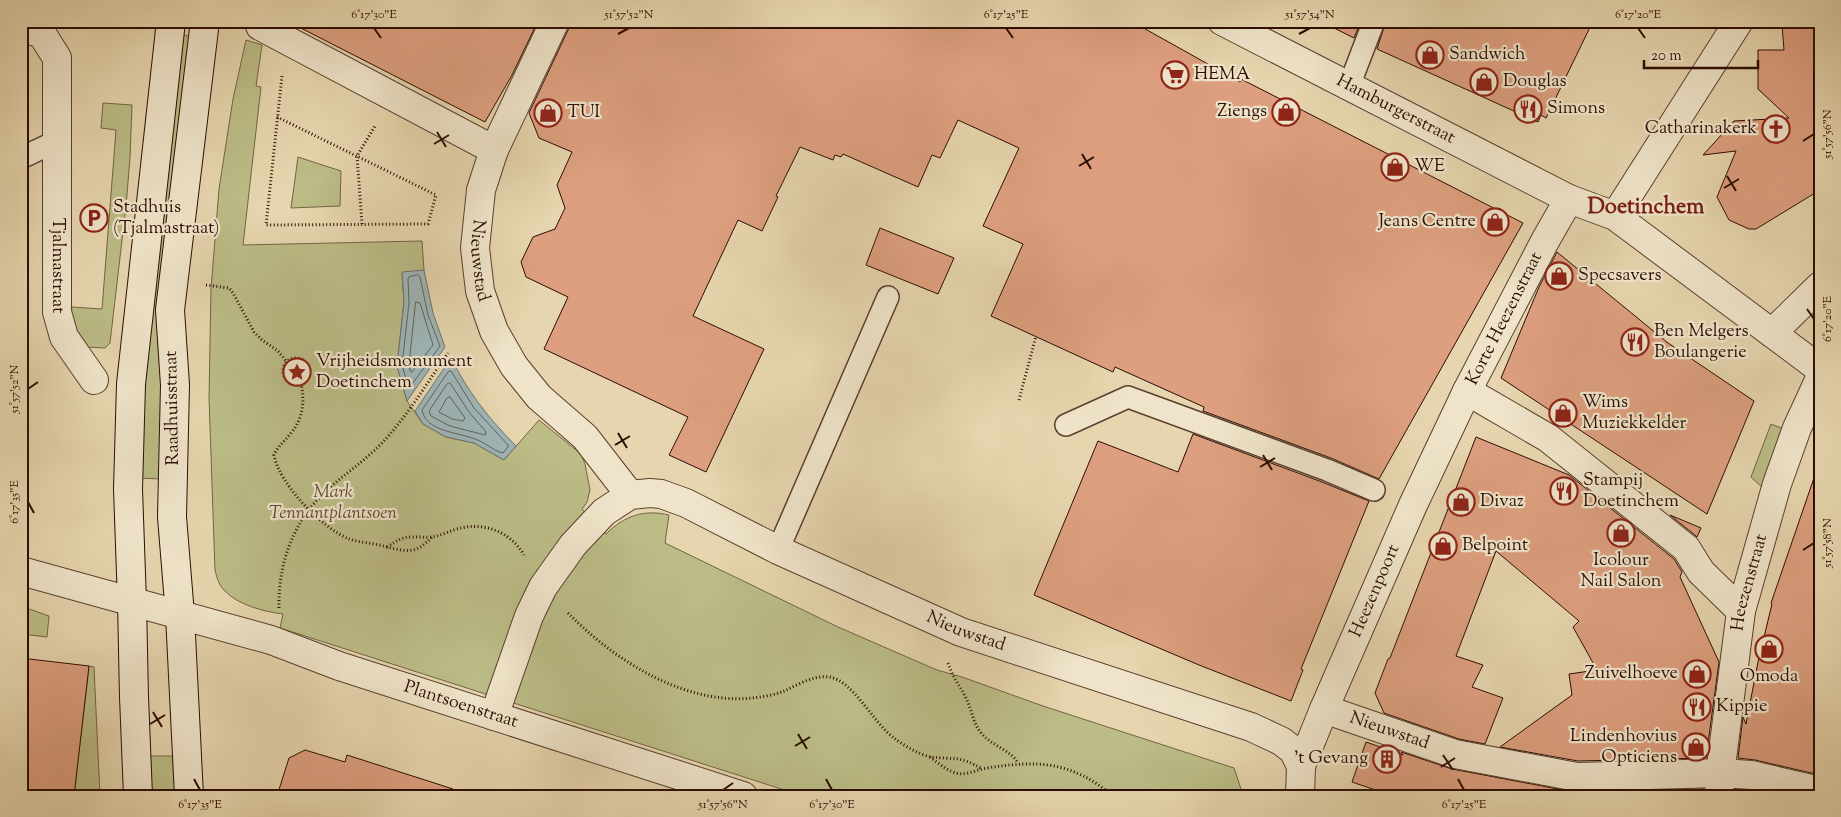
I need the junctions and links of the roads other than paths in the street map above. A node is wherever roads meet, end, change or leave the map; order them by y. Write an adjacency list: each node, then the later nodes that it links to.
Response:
1 (171, 21): 27 (street)
2 (205, 21): 29 (street, Raadhuisstraat)
3 (555, 21): 11 (street, Nieuwstad)
4 (1222, 21): 9 (street, Hamburgerstraat)
5 (1374, 21): 9 (lane)
6 (1739, 21): 14 (street)
7 (260, 26): 11 (street)
8 (21, 27): 10 (street, Tjalmastraat)
9 (1349, 86): 13 (street, Hamburgerstraat)
10 (57, 141): 12 (lane); 20 (street, Tjalmastraat)
11 (494, 150): 24 (street, Nieuwstad)
12 (21, 158)
13 (1569, 199): 14 (street, Hamburgerstraat); 21 (street, Korte Heezenstraat)
14 (1615, 216): 17 (street, Hamburgerstraat)
15 (1820, 286): 17 (street)
16 (888, 297): 25 (lane)
17 (1772, 333): 18 (street, Hamburgerstraat)
18 (1820, 369)
19 (1820, 378): 28 (street, Heezenstraat)
20 (94, 380)
21 (1467, 391): 28 (street, Korte Heezenstraat); 30 (street, Heezenpoort)
22 (1066, 425): 23 (lane)
23 (1374, 490)
24 (630, 495): 25 (street, Nieuwstad); 31 (street)
25 (778, 550): 32 (street, Nieuwstad)
26 (21, 571): 27 (street, Plantsoenstraat)
27 (132, 602): 29 (street, Plantsoenstraat); 35 (street)
28 (1741, 611): 33 (street, Heezenstraat)
29 (192, 619): 31 (street, Plantsoenstraat); 36 (street, Raadhuisstraat)
30 (1324, 709): 32 (street, Heezenpoort); 33 (street, Nieuwstad)
31 (494, 716): 37 (street, Plantsoenstraat)
32 (1301, 766): 38 (street, Heezenpoort)
33 (1720, 784): 34 (street, Nieuwstad)
34 (1820, 791)
35 (138, 796)
36 (189, 796)
37 (743, 796)
38 (1300, 796)

